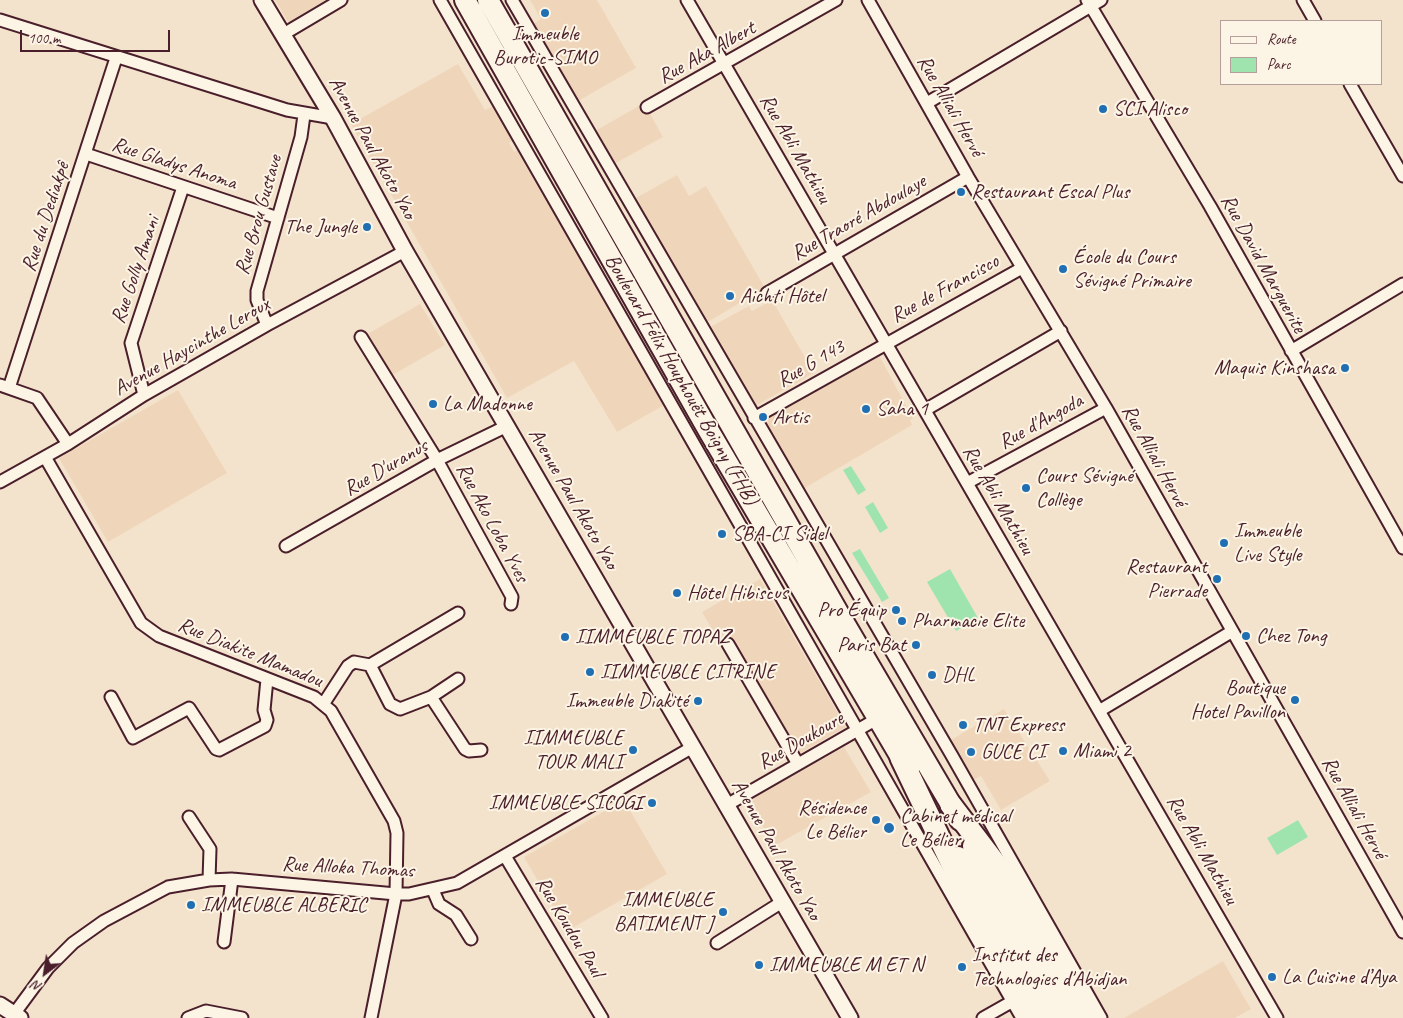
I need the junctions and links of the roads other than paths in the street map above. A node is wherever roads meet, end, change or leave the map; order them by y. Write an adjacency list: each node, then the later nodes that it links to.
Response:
1 (262, 0): 15 (street, Avenue Paul Akoto Yao)
2 (341, 0): 15 (street)
3 (440, 0): 64 (street)
4 (465, 0): 63 (highway, Boulevard Félix Houphouët Boigny (FHB))
5 (488, 0): 61 (highway, Boulevard Félix Houphouët Boigny (FHB))
6 (512, 0): 42 (street)
7 (687, 0): 17 (street, Rue Abli Mathieu)
8 (836, 0): 17 (street, Rue Aka Albert)
9 (868, 0): 19 (street, Rue Alliali Hervé)
10 (1101, 0): 12 (street)
11 (1303, 0): 14 (street)
12 (1088, 3): 19 (street); 37 (street, Rue David Marguerite)
13 (0, 20): 16 (street)
14 (1314, 20)
15 (282, 35): 22 (street, Avenue Paul Akoto Yao)
16 (116, 58): 21 (street); 23 (street, Rue du Dediakpê)
17 (725, 65): 20 (street, Rue Aka Albert); 29 (street, Rue Abli Mathieu)
18 (1351, 85): 24 (street)
19 (927, 103): 25 (street, Rue Alliali Hervé)
20 (648, 107)
21 (304, 114): 22 (street); 27 (street, Rue Brou Gustave)
22 (334, 118): 28 (street, Avenue Paul Akoto Yao)
23 (86, 154): 26 (street, Rue Gladys Anoma); 38 (street, Rue du Dediakpê)
24 (1403, 176)
25 (968, 177): 29 (street, Rue Traoré Abdoulaye); 30 (street, Rue Alliali Hervé)
26 (183, 187): 27 (street, Rue Gladys Anoma); 39 (street, Rue Golly Amani)
27 (278, 218): 33 (street, Rue Brou Gustave)
28 (405, 250): 33 (street, Avenue Haycinthe Leroux); 43 (street, Avenue Paul Akoto Yao)
29 (834, 254): 32 (street, Rue Traoré Abdoulaye); 36 (street, Rue Abli Mathieu)
30 (1022, 268): 34 (street, Rue Alliali Hervé); 36 (street, Rue de Francisco)
31 (1403, 284): 37 (street)
32 (768, 293)
33 (267, 325): 39 (street, Avenue Haycinthe Leroux)
34 (1061, 331): 40 (street, Rue Alliali Hervé); 41 (street)
35 (361, 337): 46 (street, Rue Ako Loba Yves)
36 (886, 343): 41 (street, Rue Abli Mathieu); 42 (street, Rue G 143)
37 (1290, 351): 50 (street, Rue David Marguerite)
38 (5, 387): 44 (street)
39 (144, 395): 44 (street, Avenue Haycinthe Leroux)
40 (1106, 408): 48 (street, Rue d'Angoda); 53 (street, Rue Alliali Hervé)
41 (925, 410): 48 (street, Rue Abli Mathieu)
42 (754, 418): 96 (street)
43 (507, 426): 46 (street, Rue D'uranus); 65 (street, Avenue Paul Akoto Yao)
44 (68, 444): 45 (street, Avenue Haycinthe Leroux)
45 (45, 457): 47 (street, Avenue Haycinthe Leroux); 56 (street, Rue Diakite Mamadou)
46 (437, 460): 49 (street, Rue D'uranus); 51 (street, Rue Ako Loba Yves)
47 (0, 482)
48 (967, 484): 62 (street, Rue Abli Mathieu)
49 (286, 546)
50 (1403, 548)
51 (510, 604)
52 (458, 613): 55 (street)
53 (1231, 632): 62 (street); 78 (street, Rue Alliali Hervé)
54 (728, 644): 68 (street)
55 (370, 665): 59 (street); 60 (street)
56 (267, 679): 58 (street); 60 (street, Rue Diakite Mamadou)
57 (458, 680): 59 (street)
58 (111, 697)
59 (431, 697): 66 (street)
60 (324, 703): 76 (street, Rue Diakite Mamadou)
61 (895, 708): 63 (street, Rue Doukoure); 69 (highway, Boulevard Félix Houphouët Boigny (FHB))
62 (1099, 711): 97 (street, Rue Abli Mathieu)
63 (877, 718): 64 (street, Rue Doukoure); 67 (highway, Boulevard Félix Houphouët Boigny (FHB))
64 (858, 729): 68 (street, Rue Doukoure); 82 (street)
65 (692, 748): 70 (street, Avenue Paul Akoto Yao); 72 (street, Rue Alloka Thomas)
66 (481, 750)
67 (901, 758): 92 (highway); 93 (highway, Boulevard Félix Houphouët Boigny (FHB))
68 (798, 764): 70 (street, Rue Doukoure)
69 (951, 805): 94 (highway, Boulevard Félix Houphouët Boigny (FHB)); 95 (highway)
70 (725, 806): 77 (street, Avenue Paul Akoto Yao)
71 (190, 817): 74 (street)
72 (505, 856): 75 (street, Rue Alloka Thomas); 88 (street, Rue Koudou Paul)
73 (232, 879): 74 (street, Rue Alloka Thomas); 76 (street, Rue Alloka Thomas); 80 (street)
74 (209, 880): 84 (street, Rue Alloka Thomas)
75 (433, 890): 76 (street, Rue Alloka Thomas); 79 (street)
76 (396, 894): 87 (street, Rue Diakite Mamadou)
77 (782, 902): 81 (street); 89 (street, Avenue Paul Akoto Yao)
78 (1403, 932)
79 (471, 939)
80 (224, 942)
81 (717, 944)
82 (1013, 1001): 90 (street); 91 (street)
83 (0, 1005): 84 (street)
84 (17, 1016)
85 (188, 1018): 86 (street)
86 (242, 1018)
87 (371, 1018)
88 (602, 1018)
89 (850, 1018)
90 (983, 1018)
91 (1022, 1018)
92 (1035, 1018)
93 (1051, 1018)
94 (1071, 1018)
95 (1086, 1018)
96 (1100, 1018)
97 (1277, 1018)

